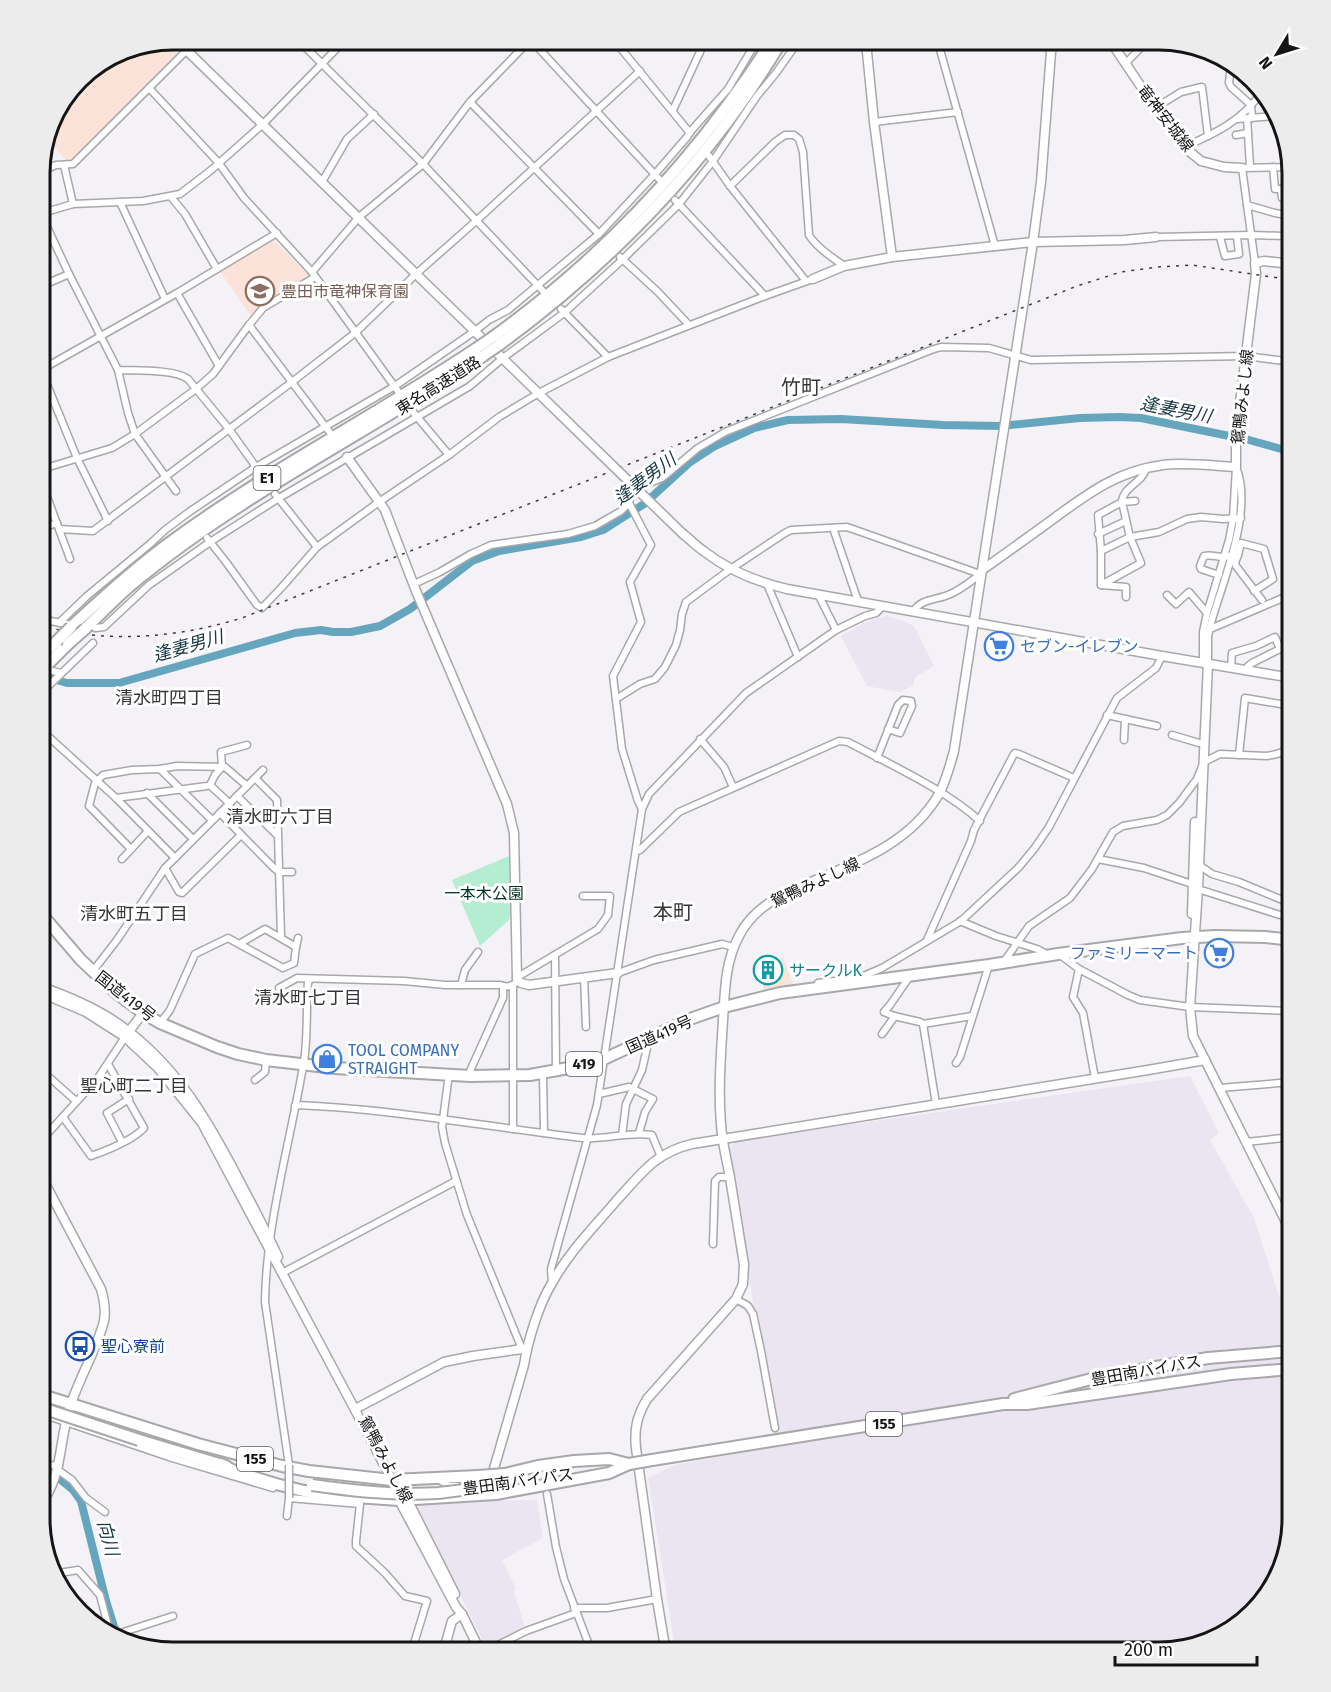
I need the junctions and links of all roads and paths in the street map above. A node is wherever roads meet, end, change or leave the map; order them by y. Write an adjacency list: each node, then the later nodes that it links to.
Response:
1 (187, 50): 21 (street); 34 (street)
2 (308, 50): 17 (street)
3 (335, 50): 17 (street)
4 (520, 50): 23 (street)
5 (540, 50): 27 (street)
6 (623, 50): 19 (street)
7 (701, 50): 26 (street)
8 (751, 50): 36 (street)
9 (764, 50): 93 (highway, 東名高速道路 / E1)
10 (778, 50): 93 (highway, 東名高速道路 / E1)
11 (796, 50): 40 (street)
12 (941, 50): 28 (street)
13 (1051, 50): 70 (street)
14 (1117, 50): 18 (street, 竜神安城線)
15 (1138, 50): 18 (street)
16 (867, 52): 33 (street)
17 (322, 63): 29 (street); 34 (street)
18 (1126, 63): 25 (street, 竜神安城線)
19 (639, 71): 26 (street); 27 (street)
20 (1230, 73): 24 (street)
21 (149, 88): 41 (street); 43 (street)
22 (1256, 98): 24 (street)
23 (470, 102): 42 (street); 47 (street)
24 (1251, 105): 31 (street); 32 (street)
25 (1155, 108): 38 (street); 39 (street, 竜神安城線)
26 (673, 110): 36 (street)
27 (597, 111): 47 (street); 49 (street)
28 (958, 112): 33 (street); 71 (street)
29 (374, 114): 42 (street); 50 (street)
30 (1268, 117): 31 (street)
31 (1249, 118): 32 (street); 35 (street)
32 (1236, 120): 38 (street)
33 (874, 122): 72 (street)
34 (263, 124): 41 (street); 50 (street)
35 (1248, 133): 37 (street); 48 (street)
36 (691, 134): 49 (street)
37 (1236, 135)
38 (1208, 136): 39 (street)
39 (1184, 147): 48 (street, 竜神安城線)
40 (711, 159): 51 (street); 55 (street)
41 (218, 162): 52 (street); 62 (street)
42 (423, 164): 60 (street); 61 (street)
43 (64, 165): 44 (street); 56 (street)
44 (50, 167)
45 (1273, 167): 46 (street); 48 (street); 53 (street)
46 (1281, 167)
47 (534, 168): 61 (street); 63 (street)
48 (1246, 168): 57 (street)
49 (657, 176): 63 (street)
50 (322, 182): 60 (street)
51 (730, 186): 76 (street); 81 (street)
52 (171, 197): 54 (street); 77 (street)
53 (1282, 198)
54 (120, 202): 56 (street); 86 (street)
55 (677, 202): 73 (street); 85 (street)
56 (73, 204): 58 (street)
57 (1248, 205): 59 (street); 65 (street)
58 (50, 211)
59 (1282, 214)
60 (359, 217): 79 (street); 80 (street)
61 (476, 221): 80 (street); 83 (street)
62 (277, 233): 77 (street); 79 (street)
63 (599, 234): 83 (street)
64 (50, 235): 78 (street)
65 (1252, 235): 66 (street); 69 (street); 74 (street)
66 (1282, 236)
67 (1156, 237): 68 (street); 70 (street)
68 (1220, 237): 69 (street); 69 (street)
69 (1237, 237)
70 (1033, 242): 71 (street); 95 (street)
71 (995, 246): 72 (street)
72 (892, 257): 76 (street)
73 (621, 259): 87 (street); 89 (street)
74 (1255, 262): 75 (street); 96 (street, 鴛鴨みよし線)
75 (1282, 263)
76 (844, 266): 81 (street)
77 (217, 269): 84 (street)
78 (69, 274): 82 (street); 92 (street)
79 (314, 274): 88 (street); 91 (street)
80 (416, 274): 90 (street); 91 (street)
81 (809, 280): 85 (street)
82 (50, 282)
83 (541, 288): 90 (street)
84 (177, 293): 86 (street); 101 (street)
85 (765, 296): 89 (street)
86 (165, 299): 92 (street)
87 (562, 311): 97 (street); 98 (street)
88 (249, 325): 101 (street); 103 (street)
89 (689, 325): 97 (street)
90 (476, 331): 98 (street); 104 (street)
91 (355, 333): 103 (street); 104 (street)
92 (100, 337): 100 (street); 102 (street)
93 (496, 341): 94 (highway, 東名高速道路 / E1, bridge)
94 (480, 352): 165 (highway, 東名高速道路 / E1); 166 (highway, 東名高速道路 / E1)
95 (1016, 356): 96 (street); 129 (street); 145 (street)
96 (1246, 356): 99 (street); 119 (street, 鴛鴨みよし線)
97 (608, 357): 108 (street)
98 (504, 358): 108 (street); 109 (street)
99 (1282, 361)
100 (50, 364)
101 (219, 366): 105 (street)
102 (118, 369): 105 (street); 112 (street)
103 (292, 382): 110 (street); 111 (street)
104 (395, 386): 107 (street); 110 (street)
105 (196, 389): 111 (street); 112 (street)
106 (50, 393): 116 (street)
107 (400, 393)
108 (539, 393): 115 (street); 144 (street, bridge)
109 (415, 414): 114 (street); 115 (street)
110 (326, 427): 113 (street); 118 (street)
111 (229, 429): 118 (street); 122 (street)
112 (135, 434): 116 (street); 122 (street)
113 (331, 434)
114 (345, 454): 124 (street); 126 (street)
115 (449, 455): 126 (street)
116 (77, 458): 117 (street); 131 (street)
117 (50, 467)
118 (256, 467): 121 (street); 164 (street)
119 (1236, 467): 120 (street, 鴛鴨みよし線); 130 (street)
120 (1146, 468): 127 (street); 145 (street, 鴛鴨みよし線)
121 (261, 474)
122 (165, 477): 123 (street); 131 (street)
123 (176, 491)
124 (277, 496): 138 (street); 139 (street)
125 (1135, 501): 127 (street)
126 (379, 502): 139 (street); 149 (street)
127 (1122, 502): 132 (street); 136 (street)
128 (50, 504): 133 (street)
129 (630, 506): 149 (street); 182 (street)
130 (1237, 519): 137 (street); 141 (street); 142 (street)
131 (108, 521): 133 (street)
132 (1126, 521): 136 (street); 137 (street)
133 (58, 526): 134 (street); 143 (street)
134 (50, 527)
135 (833, 528): 144 (street); 145 (street); 156 (street)
136 (1098, 534): 140 (street)
137 (1130, 537): 140 (street); 148 (street)
138 (208, 540): 139 (street); 166 (street)
139 (317, 548)
140 (1101, 551): 148 (street)
141 (1235, 555): 142 (street); 150 (street); 150 (street); 167 (street)
142 (1224, 557): 146 (street); 146 (street)
143 (70, 559)
144 (732, 568): 147 (street); 182 (street)
145 (982, 572): 159 (street); 163 (street, 鴛鴨みよし線)
146 (1219, 575): 160 (street)
147 (767, 584): 151 (street); 174 (street)
148 (1101, 585): 153 (street)
149 (415, 588): 258 (street)
150 (1254, 591): 155 (street)
151 (818, 594): 156 (street); 168 (street)
152 (1167, 595): 160 (street)
153 (1126, 597)
154 (1282, 598): 167 (street)
155 (1262, 600)
156 (858, 601): 157 (street)
157 (871, 604): 158 (street); 161 (street)
158 (883, 606): 159 (street); 161 (street)
159 (913, 612): 163 (street)
160 (1207, 613): 175 (street)
161 (865, 616): 168 (street)
162 (50, 621): 164 (street)
163 (975, 621): 173 (street); 210 (street, 鴛鴨みよし線)
164 (59, 623): 165 (street)
165 (69, 626): 169 (highway, 東名高速道路 / E1, bridge)
166 (90, 628): 169 (highway, 東名高速道路 / E1, bridge)
167 (1210, 629): 175 (street)
168 (836, 630): 174 (street)
169 (62, 642): 172 (highway, 東名高速道路 / E1)
170 (93, 643): 179 (street)
171 (1280, 649): 176 (street); 178 (street)
172 (50, 656)
173 (1162, 656): 175 (street); 184 (street)
174 (798, 657): 190 (street)
175 (1205, 662): 176 (street); 192 (street); 197 (street)
176 (1231, 668): 178 (street)
177 (50, 670): 179 (street)
178 (1248, 670): 180 (street)
179 (60, 674): 181 (street)
180 (1282, 676)
181 (50, 684)
182 (616, 699): 214 (street)
183 (1282, 704): 195 (street)
184 (1107, 715): 185 (street); 202 (street)
185 (1125, 719): 186 (street); 191 (street)
186 (1157, 726)
187 (888, 729): 187 (street); 196 (street)
188 (1172, 735): 192 (street)
189 (50, 737): 204 (street)
190 (700, 740): 207 (street); 214 (street)
191 (1124, 740)
192 (1199, 743): 203 (street)
193 (247, 745): 198 (street)
194 (1282, 752): 195 (street)
195 (1239, 755): 197 (street)
196 (878, 758): 207 (street); 210 (street)
197 (1203, 764): 203 (street); 227 (street)
198 (222, 766): 199 (street); 205 (street); 206 (street)
199 (160, 769): 204 (street); 208 (street)
200 (263, 770): 201 (street)
201 (255, 778): 206 (street); 220 (street)
202 (1074, 778): 217 (street); 235 (street)
203 (1197, 779): 226 (street); 231 (street)
204 (97, 780): 212 (street); 222 (street)
205 (210, 785): 208 (street); 213 (street)
206 (247, 786): 211 (street)
207 (733, 787): 223 (street)
208 (181, 789): 209 (street); 216 (street)
209 (147, 793): 212 (street); 221 (street)
210 (940, 793): 217 (street); 245 (street, 鴛鴨みよし線)
211 (237, 796): 213 (street); 220 (street)
212 (116, 798): 218 (street)
213 (230, 804): 215 (street)
214 (642, 809): 223 (street)
215 (219, 813): 216 (street); 219 (street)
216 (212, 820): 221 (street)
217 (980, 821): 241 (street)
218 (148, 831): 222 (street); 224 (street)
219 (241, 835): 228 (street); 229 (street)
220 (278, 835): 229 (street)
221 (193, 839): 224 (street)
222 (131, 849): 225 (street)
223 (636, 851): 253 (street)
224 (175, 858): 228 (street)
225 (122, 859)
226 (1098, 859): 231 (street); 242 (street)
227 (1199, 865): 231 (street); 233 (street)
228 (165, 868): 252 (street)
229 (279, 872): 230 (street); 237 (street)
230 (292, 872)
231 (1195, 886): 234 (street); 239 (street)
232 (583, 896): 248 (street)
233 (1282, 900)
234 (1282, 915)
235 (960, 921): 241 (street); 242 (street)
236 (49, 923): 252 (highway, 国道419号 / 419)
237 (281, 937): 243 (street); 244 (street)
238 (298, 938): 244 (street)
239 (1194, 938): 240 (highway, 国道419号 / 419); 247 (highway, 国道419号 / 419); 266 (street)
240 (1282, 939)
241 (927, 940): 263 (street)
242 (1017, 942): 247 (street); 249 (street)
243 (239, 944): 244 (street); 271 (street)
244 (296, 947)
245 (733, 947): 253 (street); 265 (street, 鴛鴨みよし線)
246 (478, 952): 259 (street)
247 (1053, 954): 249 (highway, 国道419号 / 419); 251 (street)
248 (555, 955): 257 (street); 258 (street)
249 (1003, 963): 250 (highway, 国道419号 / 419)
250 (989, 965): 254 (highway, 国道419号 / 419); 270 (street)
251 (1079, 969): 266 (street); 289 (street)
252 (93, 971): 268 (highway, 国道419号 / 419)
253 (618, 972): 255 (street); 277 (street)
254 (910, 976): 263 (highway, 国道419号 / 419); 269 (street)
255 (584, 977): 257 (street); 273 (street)
256 (311, 979): 259 (street); 261 (street); 282 (street)
257 (555, 981): 258 (street); 283 (street)
258 (516, 982): 260 (street); 287 (street)
259 (461, 986): 260 (street)
260 (503, 986): 286 (street)
261 (279, 988)
262 (49, 990): 274 (street)
263 (795, 991): 265 (highway, 国道419号 / 419)
264 (49, 996): 274 (street)
265 (724, 1007): 276 (highway, 国道419号 / 419); 308 (street, 鴛鴨みよし線)
266 (1190, 1007): 267 (street); 278 (street)
267 (1282, 1011)
268 (143, 1013): 271 (highway, 国道419号 / 419); 274 (street)
269 (895, 1016): 272 (street); 275 (street)
270 (972, 1016): 272 (street); 280 (street)
271 (159, 1023): 279 (highway, 国道419号 / 419)
272 (923, 1024): 297 (street)
273 (586, 1027)
274 (127, 1034): 281 (street); 316 (street); 318 (street)
275 (882, 1034)
276 (649, 1038): 277 (highway, 国道419号 / 419); 293 (street)
277 (604, 1059): 283 (highway, 国道419号 / 419); 294 (street)
278 (1204, 1059): 289 (street); 292 (street)
279 (266, 1060): 282 (highway, 国道419号 / 419); 290 (street)
280 (956, 1063)
281 (108, 1064): 295 (street); 296 (street)
282 (303, 1065): 284 (highway, 国道419号 / 419); 298 (street)
283 (556, 1071): 285 (highway, 国道419号 / 419)
284 (449, 1074): 286 (highway, 国道419号 / 419); 300 (street)
285 (543, 1074): 287 (highway, 国道419号 / 419); 303 (street)
286 (470, 1076): 287 (highway, 国道419号 / 419)
287 (513, 1076): 301 (street)
288 (49, 1078): 296 (street)
289 (1095, 1078): 297 (street)
290 (255, 1080)
291 (1282, 1083): 292 (street)
292 (1219, 1088): 310 (street)
293 (633, 1089): 294 (street); 304 (street); 305 (street)
294 (599, 1094): 306 (street)
295 (129, 1099): 309 (street); 309 (street)
296 (76, 1101): 299 (street)
297 (936, 1104): 308 (street)
298 (295, 1106): 300 (street); 316 (street)
299 (63, 1117): 302 (street); 309 (street)
300 (443, 1118): 301 (street); 313 (street)
301 (513, 1129): 303 (street)
302 (49, 1132)
303 (544, 1133): 306 (street)
304 (639, 1133): 305 (street); 311 (street)
305 (622, 1135): 306 (street)
306 (588, 1138): 320 (street)
307 (1282, 1138): 310 (street)
308 (722, 1139): 311 (street); 312 (street, 鴛鴨みよし線)
309 (122, 1142)
310 (1246, 1142): 315 (street)
311 (661, 1157): 320 (street)
312 (730, 1177): 317 (street); 321 (street, 鴛鴨みよし線)
313 (456, 1181): 319 (street); 322 (street)
314 (49, 1191): 326 (street)
315 (1282, 1214)
316 (270, 1240): 318 (street); 319 (street)
317 (713, 1244)
318 (269, 1251): 328 (street); 343 (street, bridge)
319 (286, 1272): 328 (street)
320 (552, 1283): 322 (street)
321 (736, 1299): 332 (street); 349 (street)
322 (524, 1350): 328 (street, 鴛鴨みよし線); 339 (street)
323 (1282, 1352): 327 (highway, 豊田南バイパス / 155)
324 (1282, 1370): 327 (highway, 豊田南バイパス / 155)
325 (49, 1397): 326 (highway, 155)
326 (70, 1404): 331 (street); 338 (highway, 155)
327 (1003, 1404): 335 (highway, 豊田南バイパス / 155, bridge)
328 (356, 1406): 338 (street, 鴛鴨みよし線)
329 (49, 1410): 334 (highway, 豊田南バイパス / 155, bridge)
330 (49, 1416): 331 (street)
331 (65, 1422): 336 (street); 342 (street)
332 (775, 1428)
333 (49, 1464): 336 (street)
334 (220, 1464): 335 (highway, 豊田南バイパス / 155, bridge); 342 (highway, 155)
335 (629, 1464): 337 (highway, 155, bridge); 344 (highway, 155)
336 (57, 1471): 340 (street); 346 (street)
337 (437, 1479): 338 (highway, 155); 339 (street)
338 (395, 1481): 345 (street, 鴛鴨みよし線)
339 (457, 1486): 344 (street)
340 (49, 1492)
341 (547, 1494): 350 (street)
342 (327, 1495): 345 (highway, 155)
343 (289, 1498): 347 (street); 355 (street)
344 (439, 1498): 345 (highway, 155)
345 (403, 1500): 351 (street, 鴛鴨みよし線)
346 (105, 1512)
347 (287, 1516)
348 (61, 1573): 353 (street)
349 (657, 1599): 350 (street); 360 (street)
350 (575, 1610): 358 (street); 359 (street)
351 (462, 1614): 356 (street); 357 (street, 鴛鴨みよし線)
352 (173, 1616): 354 (street)
353 (109, 1625)
354 (124, 1632)
355 (414, 1642)
356 (445, 1642)
357 (477, 1642)
358 (504, 1642)
359 (588, 1642)
360 (664, 1642)

